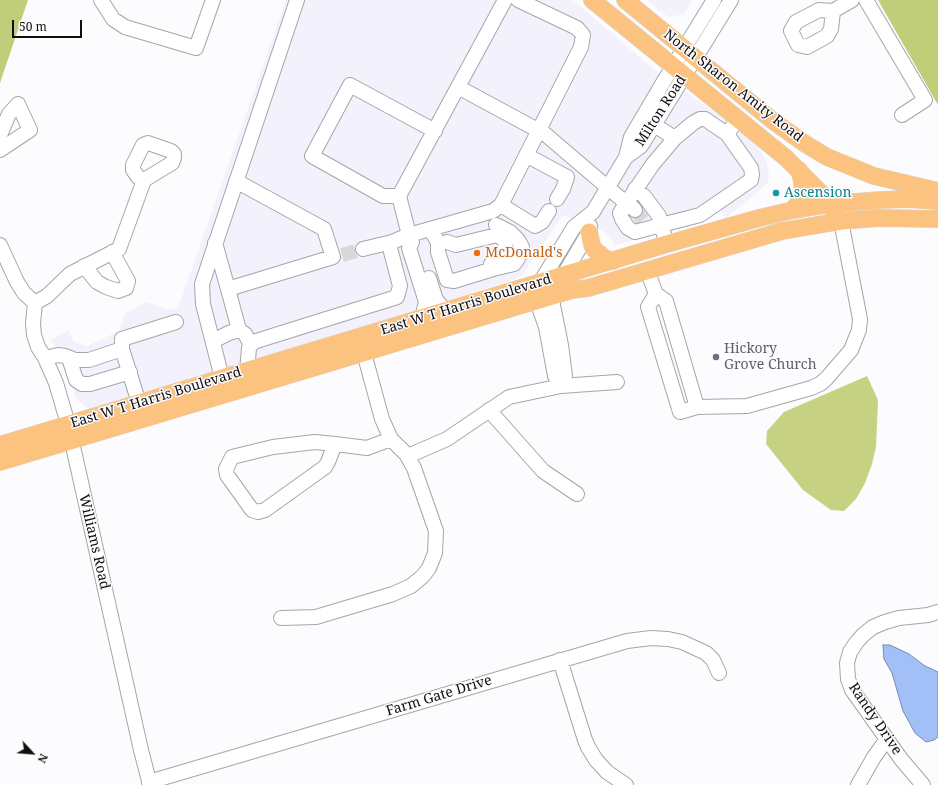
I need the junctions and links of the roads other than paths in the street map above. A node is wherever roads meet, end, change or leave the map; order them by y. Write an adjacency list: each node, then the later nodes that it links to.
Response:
1 (101, 0): 2 (street)
2 (213, 0)
3 (297, 0): 29 (street)
4 (505, 0): 15 (street)
5 (518, 0): 19 (street)
6 (592, 0): 14 (main road, North Sharon Amity Road)
7 (625, 0): 13 (main road, North Sharon Amity Road)
8 (714, 0): 13 (street, Milton Road)
9 (731, 0): 13 (street, Milton Road)
10 (852, 0): 12 (street)
11 (866, 0): 16 (street)
12 (833, 11)
13 (689, 53): 14 (street, Milton Road); 32 (main road, North Sharon Amity Road)
14 (679, 71): 17 (main road, North Sharon Amity Road); 18 (street, Milton Road); 26 (street, Milton Road)
15 (458, 87): 19 (street); 20 (street)
16 (902, 115)
17 (738, 119): 22 (street); 27 (main road, North Sharon Amity Road)
18 (654, 125): 23 (street); 26 (street, Milton Road)
19 (539, 130): 25 (street); 30 (street)
20 (434, 131): 34 (street); 34 (street)
21 (0, 134): 24 (street)
22 (727, 134): 23 (street); 45 (street)
23 (675, 138): 31 (street)
24 (0, 150)
25 (526, 155): 33 (street); 37 (street)
26 (626, 158): 30 (street, Milton Road)
27 (799, 170): 36 (main road, North Sharon Amity Road); 38 (main road)
28 (144, 180): 55 (street)
29 (236, 181): 51 (street); 62 (street)
30 (608, 187): 40 (street, Milton Road); 41 (street)
31 (635, 189): 41 (street); 45 (street)
32 (938, 191)
33 (560, 194)
34 (400, 196): 48 (street)
35 (938, 201): 36 (main road, East W T Harris Boulevard)
36 (829, 204): 38 (main road, East W T Harris Boulevard); 43 (main road, North Sharon Amity Road)
37 (497, 208): 39 (street); 44 (street); 46 (street)
38 (793, 210): 52 (main road, East W T Harris Boulevard)
39 (549, 211)
40 (593, 212): 47 (street, Milton Road); 61 (street, Milton Road)
41 (638, 215): 45 (street)
42 (938, 219): 43 (main road, East W T Harris Boulevard)
43 (841, 221): 58 (main road, East W T Harris Boulevard); 58 (street)
44 (496, 225): 50 (street); 59 (street)
45 (661, 225): 52 (street)
46 (430, 229): 48 (street); 50 (street)
47 (589, 232): 56 (main road); 60 (street, Milton Road)
48 (410, 238): 49 (street); 65 (street); 66 (street)
49 (392, 242): 54 (street); 70 (street)
50 (443, 242): 59 (street); 59 (street)
51 (215, 243): 62 (street); 69 (street)
52 (667, 244): 56 (main road, East W T Harris Boulevard)
53 (0, 245): 64 (street)
54 (363, 249)
55 (112, 252): 57 (street); 57 (street)
56 (613, 261): 60 (main road, East W T Harris Boulevard)
57 (84, 266): 64 (street)
58 (647, 270): 63 (main road, East W T Harris Boulevard)
59 (473, 275)
60 (563, 276): 61 (main road, East W T Harris Boulevard); 63 (street, Milton Road)
61 (540, 282): 63 (street); 65 (main road, East W T Harris Boulevard)
62 (228, 289): 68 (street)
63 (546, 298): 72 (main road, East W T Harris Boulevard); 79 (street)
64 (35, 303): 73 (street, Williams Road)
65 (446, 311): 66 (main road, East W T Harris Boulevard)
66 (422, 318): 75 (main road, East W T Harris Boulevard)
67 (176, 322): 71 (street)
68 (239, 330): 69 (street); 70 (street)
69 (212, 341): 77 (street)
70 (251, 345): 75 (street)
71 (122, 349): 74 (street); 76 (street)
72 (364, 353): 80 (main road, East W T Harris Boulevard); 84 (street)
73 (45, 358): 74 (street); 83 (street, Williams Road)
74 (69, 358): 76 (street)
75 (247, 371): 77 (main road, East W T Harris Boulevard); 80 (street)
76 (130, 372): 81 (street)
77 (222, 378): 81 (main road, East W T Harris Boulevard)
78 (617, 382): 79 (street)
79 (561, 386): 82 (street)
80 (241, 390): 83 (main road, East W T Harris Boulevard)
81 (140, 403): 83 (main road, East W T Harris Boulevard)
82 (489, 410): 87 (street); 89 (street)
83 (70, 432): 86 (main road, East W T Harris Boulevard); 88 (main road, East W T Harris Boulevard); 95 (street, Williams Road)
84 (391, 439): 85 (street); 87 (street)
85 (335, 444): 85 (street)
86 (0, 445)
87 (408, 456): 91 (street)
88 (0, 462)
89 (577, 494)
90 (938, 612): 94 (street, Randy Drive)
91 (281, 618)
92 (560, 660): 93 (street, Farm Gate Drive); 95 (street, Farm Gate Drive); 96 (street)
93 (719, 673)
94 (887, 740): 97 (street); 98 (street, Randy Drive)
95 (149, 784)
96 (626, 785)
97 (858, 785)
98 (923, 785)

